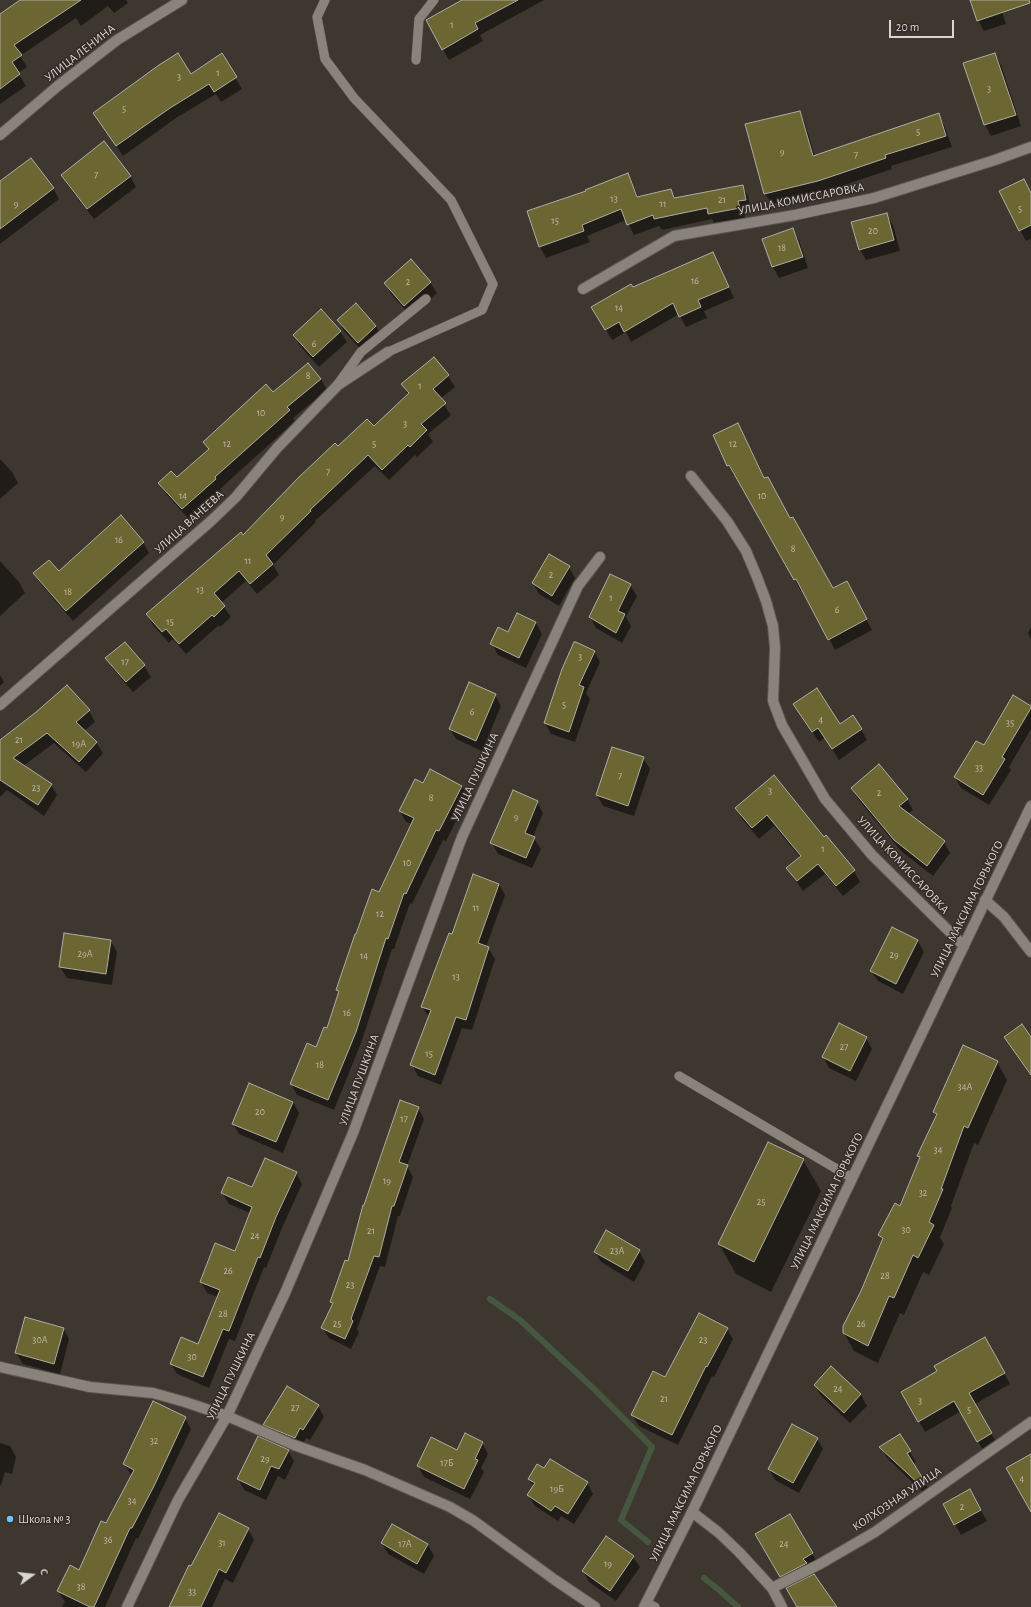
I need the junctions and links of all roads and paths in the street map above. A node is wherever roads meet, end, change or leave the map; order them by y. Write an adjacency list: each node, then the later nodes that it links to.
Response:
1 (182, 0): 5 (street, УЛИЦА ЛЕНИНА)
2 (325, 0): 9 (lane)
3 (434, 0): 4 (lane)
4 (416, 60)
5 (0, 135)
6 (1031, 147): 7 (street, УЛИЦА КОМИССАРОВКА)
7 (583, 289)
8 (426, 299): 10 (lane)
9 (388, 352): 10 (street, УЛИЦА ВАНЕЕВА)
10 (338, 385): 13 (street, УЛИЦА ВАНЕЕВА)
11 (691, 476): 16 (street, УЛИЦА КОМИССАРОВКА)
12 (600, 557): 21 (street, УЛИЦА ПУШКИНА)
13 (0, 705)
14 (1031, 806): 15 (street, УЛИЦА МАКСИМА ГОРЬКОГО)
15 (985, 900): 16 (street, УЛИЦА МАКСИМА ГОРЬКОГО); 17 (street)
16 (964, 946): 19 (street, УЛИЦА МАКСИМА ГОРЬКОГО)
17 (1031, 952)
18 (679, 1076): 19 (lane)
19 (852, 1178): 23 (street, УЛИЦА МАКСИМА ГОРЬКОГО)
20 (0, 1367): 21 (street)
21 (227, 1416): 26 (street, УЛИЦА ПУШКИНА); 27 (street)
22 (1031, 1422): 24 (street, КОЛХОЗНАЯ УЛИЦА)
23 (692, 1512): 24 (street); 25 (street, УЛИЦА МАКСИМА ГОРЬКОГО)
24 (772, 1588): 28 (street)
25 (649, 1606)
26 (127, 1607)
27 (595, 1607)
28 (782, 1607)

